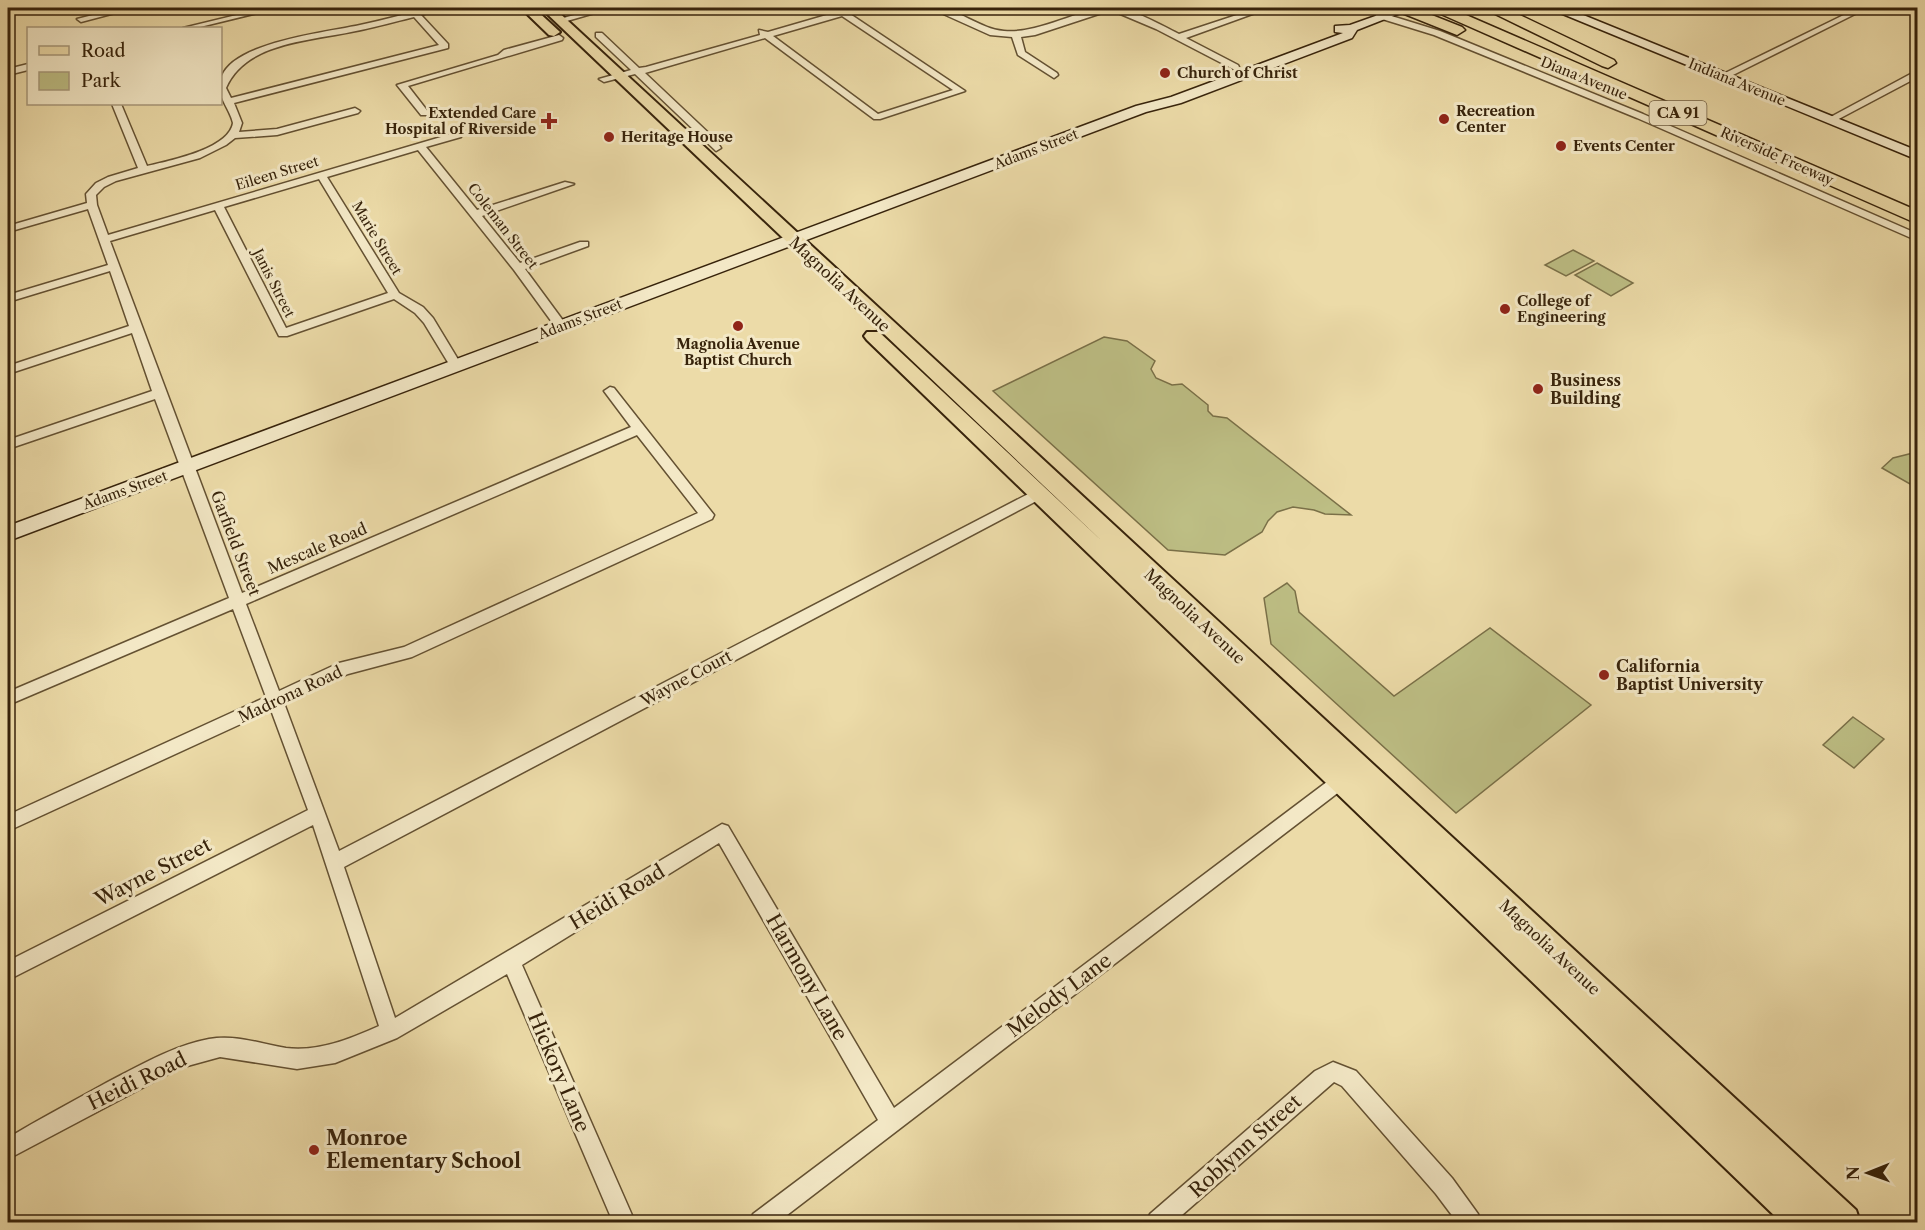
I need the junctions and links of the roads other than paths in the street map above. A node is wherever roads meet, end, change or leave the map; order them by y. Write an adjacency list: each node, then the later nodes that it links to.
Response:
1 (77, 8): 22 (street)
2 (130, 8): 22 (street)
3 (274, 8): 25 (street)
4 (440, 8): 20 (street)
5 (527, 8): 31 (main road)
6 (547, 8): 23 (main road, Magnolia Avenue)
7 (608, 8): 23 (street)
8 (861, 8): 19 (street)
9 (934, 8): 29 (street)
10 (1112, 8): 29 (street); 30 (street)
11 (1265, 8): 30 (street)
12 (1371, 8): 21 (street, Diana Avenue)
13 (1404, 8): 21 (main road, Adams Street); 58 (highway)
14 (1439, 8): 58 (highway, Riverside Freeway / CA 91)
15 (1459, 8): 53 (highway, Riverside Freeway / CA 91)
16 (1494, 8): 36 (highway)
17 (1557, 8): 42 (main road, Indiana Avenue)
18 (1863, 8): 42 (street)
19 (843, 10): 27 (street); 27 (street)
20 (416, 14): 33 (street); 48 (street)
21 (1382, 16): 26 (main road, Adams Street); 71 (street, Diana Avenue)
22 (81, 19): 24 (street)
23 (560, 20): 40 (main road, Magnolia Avenue)
24 (85, 27)
25 (191, 27)
26 (1350, 31): 35 (main road, Adams Street); 47 (main road, Adams Street)
27 (764, 33): 37 (street)
28 (599, 35): 37 (street)
29 (1016, 35): 41 (street)
30 (1179, 37): 35 (street)
31 (559, 38): 43 (main road); 51 (street)
32 (222, 66): 33 (street)
33 (234, 66): 44 (street)
34 (27, 67): 38 (street)
35 (1235, 68): 47 (main road, Adams Street)
36 (1620, 68)
37 (636, 71): 40 (street); 57 (street)
38 (8, 72)
39 (1917, 73): 52 (street)
40 (620, 75): 43 (street); 73 (main road, Magnolia Avenue)
41 (1054, 75)
42 (1724, 76): 52 (main road, Indiana Avenue)
43 (604, 79): 60 (main road)
44 (222, 85)
45 (1659, 87): 53 (highway)
46 (222, 90): 48 (street)
47 (1182, 93): 73 (main road, Adams Street)
48 (227, 102): 54 (street)
49 (116, 105): 61 (street)
50 (355, 111): 54 (street)
51 (424, 112)
52 (1830, 120): 59 (main road, Indiana Avenue)
53 (1732, 127): 66 (highway, Riverside Freeway / CA 91)
54 (233, 135): 61 (street)
55 (458, 135): 56 (street, Eileen Street)
56 (420, 146): 62 (street, Eileen Street); 68 (street, Coleman Street)
57 (716, 148)
58 (1762, 150): 69 (highway, Riverside Freeway / CA 91)
59 (1917, 156)
60 (685, 158)
61 (144, 170): 64 (street)
62 (321, 176): 65 (street, Eileen Street); 77 (street, Marie Street)
63 (569, 184): 68 (street)
64 (92, 205): 70 (street); 72 (street, Garfield Street)
65 (218, 206): 72 (street, Eileen Street); 77 (street, Janis Street)
66 (1917, 208)
67 (741, 211): 73 (main road, Magnolia Avenue)
68 (476, 214): 76 (street, Coleman Street)
69 (1917, 218)
70 (8, 228)
71 (1917, 238)
72 (105, 239): 75 (street, Garfield Street)
73 (785, 242): 79 (main road, Adams Street); 88 (main road, Magnolia Avenue)
74 (584, 244): 76 (street)
75 (113, 267): 78 (street); 80 (street, Garfield Street)
76 (518, 268): 79 (street, Coleman Street)
77 (395, 295): 81 (street, Marie Street)
78 (8, 299)
79 (561, 326): 81 (main road, Adams Street)
80 (136, 328): 82 (street); 84 (street, Garfield Street)
81 (456, 366): 87 (main road, Adams Street)
82 (8, 370)
83 (610, 391): 85 (street)
84 (159, 393): 86 (street); 87 (street, Garfield Street)
85 (640, 428): 90 (street, Mescale Road); 92 (street, Madrona Road)
86 (8, 445)
87 (187, 467): 89 (main road, Adams Street); 90 (street, Garfield Street)
88 (1047, 490): 93 (main road, Magnolia Avenue); 97 (street, Wayne Court)
89 (8, 534)
90 (239, 601): 91 (street, Mescale Road); 92 (street, Garfield Street)
91 (8, 699)
92 (275, 701): 94 (street, Garfield Street); 95 (street, Madrona Road)
93 (1349, 775): 101 (street, Melody Lane); 107 (main road, Magnolia Avenue); 108 (main road, Magnolia Avenue)
94 (318, 814): 97 (street, Garfield Street); 99 (street, Wayne Street)
95 (8, 823)
96 (722, 832): 98 (street, Heidi Road); 101 (street, Harmony Lane)
97 (334, 863): 100 (street, Garfield Street)
98 (511, 961): 100 (street, Heidi Road); 103 (street, Hickory Lane)
99 (8, 971)
100 (390, 1031): 102 (street, Heidi Road)
101 (891, 1122): 104 (street, Melody Lane)
102 (8, 1149)
103 (624, 1222)
104 (761, 1222)
105 (1158, 1222): 106 (street, Roblynn Street)
106 (1470, 1222)
107 (1804, 1222)
108 (1844, 1222)

